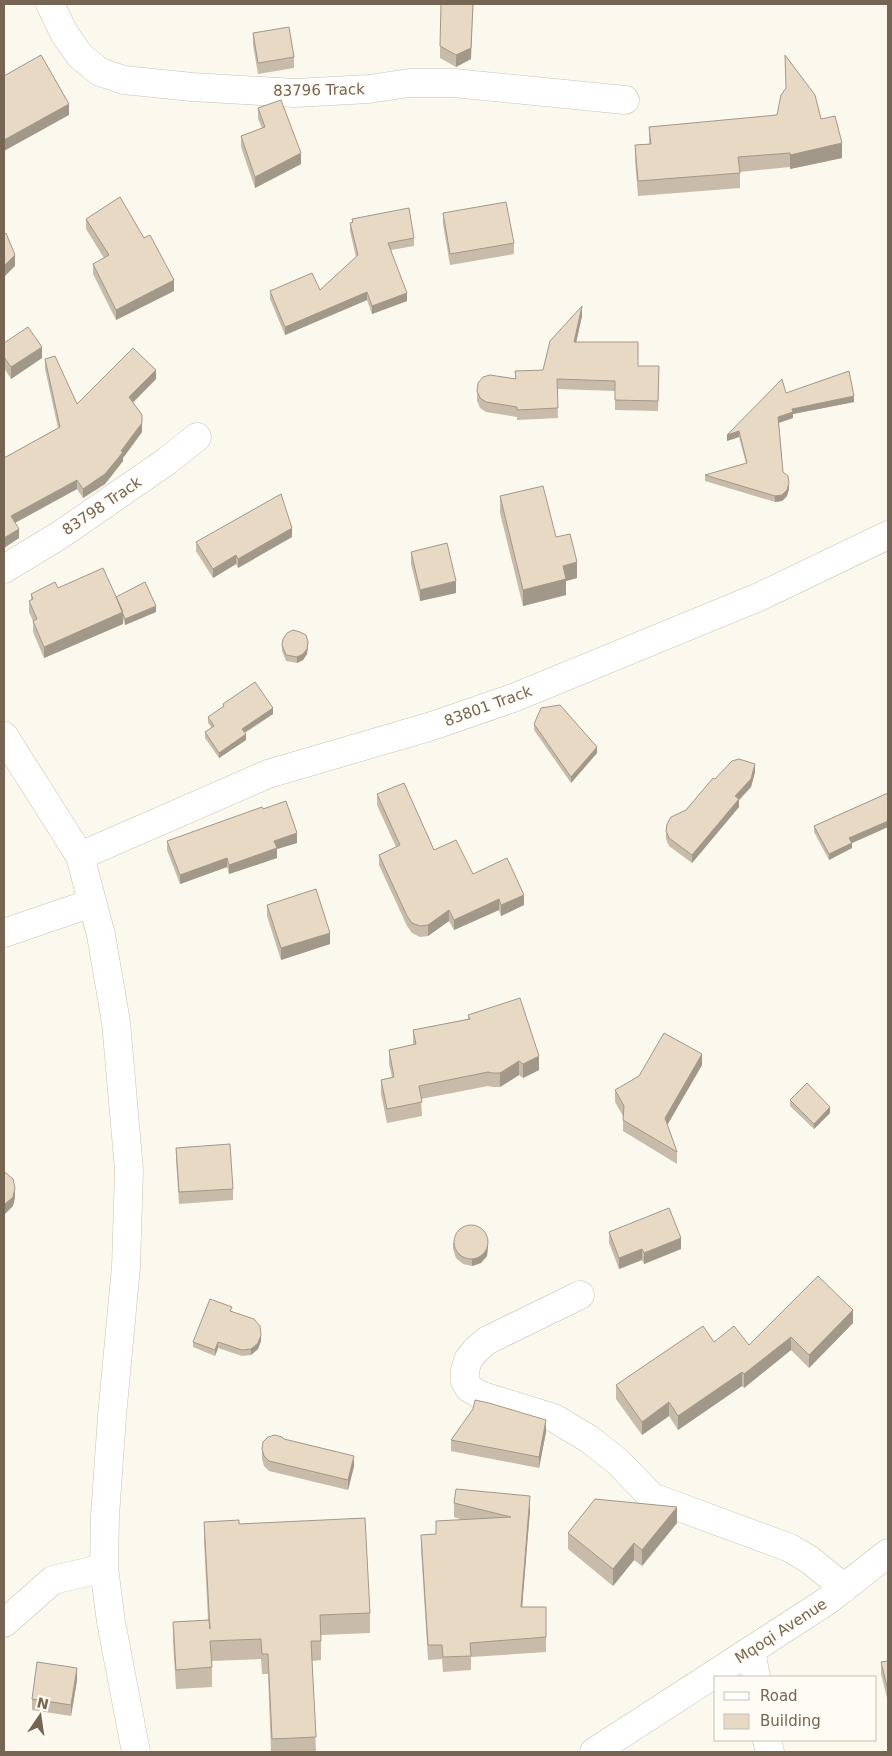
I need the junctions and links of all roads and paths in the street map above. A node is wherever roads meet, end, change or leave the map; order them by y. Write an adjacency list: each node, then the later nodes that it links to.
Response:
1 (50, 4): 2 (street, 83796 Track)
2 (625, 100)
3 (196, 437): 5 (street, 83798 Track)
4 (888, 535): 7 (street, 83801 Track)
5 (4, 569)
6 (4, 736): 7 (street)
7 (80, 856): 8 (street)
8 (92, 904): 9 (street); 12 (street)
9 (4, 933)
10 (580, 1296): 13 (street)
11 (888, 1553): 13 (street, Mqoqi Avenue)
12 (104, 1568): 14 (street); 17 (street)
13 (844, 1588): 15 (street, Mqoqi Avenue)
14 (4, 1623)
15 (752, 1651): 16 (street); 18 (street, Mqoqi Avenue)
16 (756, 1676)
17 (136, 1752)
18 (594, 1752)

